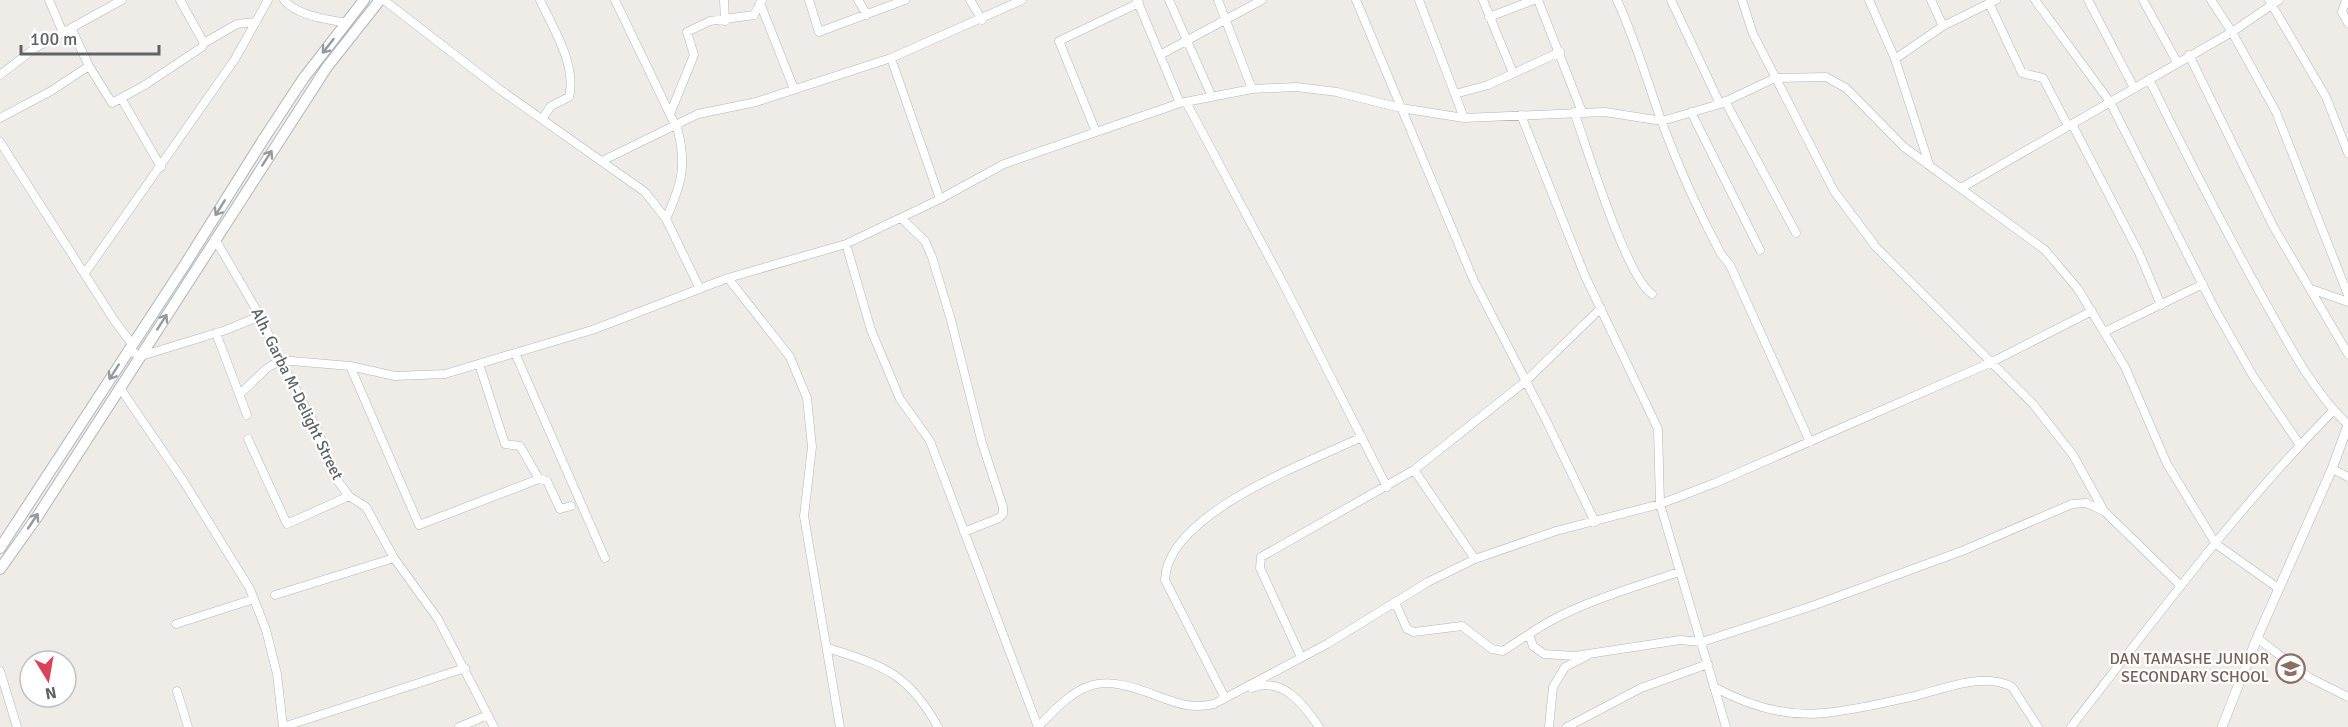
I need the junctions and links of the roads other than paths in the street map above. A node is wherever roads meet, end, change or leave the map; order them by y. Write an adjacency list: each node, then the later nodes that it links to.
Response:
1 (49, 0): 48 (street)
2 (122, 0): 48 (street)
3 (180, 0): 51 (street)
4 (268, 0): 44 (street)
5 (284, 0): 45 (street)
6 (364, 0): 45 (main road)
7 (380, 0): 94 (main road, one-way to 7)
8 (384, 0): 79 (street)
9 (540, 0): 79 (street)
10 (615, 0): 75 (street)
11 (724, 0): 43 (street)
12 (808, 0): 39 (street)
13 (858, 0): 39 (street)
14 (905, 0): 39 (street)
15 (970, 0): 42 (street)
16 (1023, 0): 42 (street)
17 (1169, 0): 50 (street)
18 (1218, 0): 41 (street)
19 (1262, 0): 41 (street)
20 (1356, 0): 72 (street)
21 (1419, 0): 66 (street)
22 (1483, 0): 40 (street)
23 (1536, 0): 40 (street); 52 (street)
24 (1617, 0): 80 (street)
25 (1671, 0): 71 (street)
26 (1742, 0): 61 (street)
27 (1869, 0): 56 (street)
28 (1931, 0): 47 (street)
29 (2035, 0): 69 (street)
30 (2088, 0): 63 (street)
31 (2143, 0): 57 (street)
32 (2211, 0): 49 (street)
33 (2346, 0): 46 (street)
34 (1992, 1): 38 (street); 81 (street)
35 (2273, 1): 49 (street); 85 (street)
36 (761, 2): 43 (street); 64 (street)
37 (1138, 2): 53 (street); 83 (street)
38 (1978, 3): 47 (street)
39 (867, 15)
40 (1489, 16): 59 (street)
41 (1226, 19): 50 (street); 65 (street)
42 (982, 20): 55 (street)
43 (725, 21): 75 (street)
44 (256, 22): 51 (street); 88 (street)
45 (346, 23): 111 (main road, one-way to 111)
46 (2348, 23)
47 (1943, 26): 56 (street)
48 (67, 30): 58 (street); 60 (street)
49 (2232, 32): 54 (street); 103 (street)
50 (1187, 40): 53 (street); 67 (street)
51 (204, 43): 68 (street)
52 (1560, 52): 59 (street); 73 (street)
53 (1160, 54): 70 (street)
54 (2189, 55): 57 (street); 113 (street)
55 (891, 58): 64 (street); 90 (street)
56 (1894, 59): 87 (street)
57 (2177, 62): 62 (street)
58 (89, 66): 68 (street); 77 (street)
59 (1513, 73): 66 (street)
60 (0, 75)
61 (1775, 78): 71 (street); 87 (street); 116 (street)
62 (2149, 79): 63 (street); 122 (street)
63 (2134, 88): 69 (street)
64 (794, 89): 82 (street)
65 (1252, 89): 67 (street); 72 (street)
66 (1455, 94): 78 (street)
67 (1212, 97): 70 (street)
68 (121, 98): 88 (street)
69 (2110, 102): 81 (street); 99 (street)
70 (1183, 103): 83 (street); 125 (street)
71 (1722, 103): 74 (street); 93 (street)
72 (1401, 108): 78 (street); 119 (street)
73 (1578, 112): 76 (street); 80 (street); 102 (street)
74 (1691, 112): 80 (street); 96 (street)
75 (670, 114): 82 (street)
76 (1521, 115): 78 (street); 106 (street)
77 (0, 118)
78 (1464, 118)
79 (542, 119): 86 (street)
80 (1662, 121): 127 (street)
81 (2070, 125): 89 (street); 105 (street)
82 (675, 126): 86 (street); 92 (street)
83 (1096, 132): 90 (street)
84 (0, 142): 97 (street)
85 (2348, 153)
86 (602, 161): 92 (street)
87 (1930, 165): 89 (street)
88 (161, 167): 97 (street)
89 (1961, 188): 107 (street)
90 (939, 199): 91 (street)
91 (901, 218): 95 (street); 139 (street)
92 (666, 219): 100 (street)
93 (1796, 233)
94 (215, 239): 108 (street, Alh. Garba M-Delight Street); 114 (main road, one-way to 94)
95 (846, 244): 98 (street); 139 (street)
96 (1760, 250)
97 (85, 273): 111 (street)
98 (728, 278): 100 (street); 156 (street)
99 (2203, 284): 105 (street); 128 (street)
100 (700, 289): 112 (street)
101 (2314, 290): 104 (street)
102 (1652, 294)
103 (2348, 296)
104 (2348, 302)
105 (2161, 304): 109 (street)
106 (1601, 308): 119 (street); 135 (street)
107 (2092, 311): 109 (street); 116 (street)
108 (260, 316): 110 (street); 115 (street, Alh. Garba M-Delight Street)
109 (2104, 332): 140 (street)
110 (216, 333): 114 (street); 121 (street)
111 (130, 347): 114 (street); 141 (main road, one-way to 141)
112 (515, 353): 117 (street); 143 (street)
113 (2348, 354)
114 (141, 356): 120 (main road)
115 (280, 360): 118 (street); 121 (street); 134 (street, Alh. Garba M-Delight Street)
116 (1990, 363): 127 (street); 137 (street)
117 (478, 364): 118 (street); 132 (street)
118 (350, 366): 132 (street)
119 (1526, 381): 130 (street); 138 (street)
120 (120, 388): 145 (main road, one-way to 120); 150 (street)
121 (240, 394): 123 (street)
122 (2333, 411): 124 (street); 128 (street)
123 (247, 415)
124 (2348, 425): 129 (street)
125 (1362, 437): 133 (street); 165 (street)
126 (248, 438): 134 (street)
127 (1810, 442): 135 (street)
128 (2300, 445): 140 (street)
129 (2332, 469): 131 (street); 148 (street)
130 (1414, 470): 133 (street); 144 (street)
131 (2348, 477)
132 (538, 479): 136 (street)
133 (1387, 487): 158 (street)
134 (349, 496): 142 (street, Alh. Garba M-Delight Street)
135 (1660, 504): 138 (street); 146 (street)
136 (571, 506)
137 (2104, 511): 147 (street); 155 (street)
138 (1595, 522): 144 (street)
139 (964, 532): 174 (street)
140 (2216, 544): 147 (street); 148 (street)
141 (0, 548)
142 (394, 558): 149 (street); 160 (street, Alh. Garba M-Delight Street)
143 (605, 558)
144 (1475, 559): 151 (street)
145 (0, 569)
146 (1679, 572): 153 (street); 155 (street)
147 (2181, 586): 180 (street)
148 (2278, 588): 154 (street)
149 (275, 595)
150 (254, 599): 152 (street); 169 (street)
151 (1395, 602): 153 (street); 158 (street)
152 (176, 624)
153 (1529, 634): 157 (street)
154 (2257, 638): 164 (street); 181 (street)
155 (1702, 642): 157 (street); 159 (street)
156 (828, 648): 172 (street); 173 (street)
157 (1590, 655): 176 (street)
158 (1301, 657): 165 (street)
159 (1708, 664): 162 (street); 177 (street)
160 (465, 668): 166 (street, Alh. Garba M-Delight Street); 169 (street)
161 (0, 671): 167 (street)
162 (1714, 687): 178 (street); 179 (street)
163 (177, 691): 168 (street)
164 (2348, 697)
165 (1225, 698): 174 (street); 175 (street)
166 (488, 715): 170 (street); 171 (street, Alh. Garba M-Delight Street)
167 (17, 727)
168 (188, 727)
169 (283, 727)
170 (459, 727)
171 (494, 727)
172 (840, 727)
173 (938, 727)
174 (1039, 727)
175 (1319, 727)
176 (1549, 727)
177 (1567, 727)
178 (1726, 727)
179 (2038, 727)
180 (2072, 727)
181 (2222, 727)

